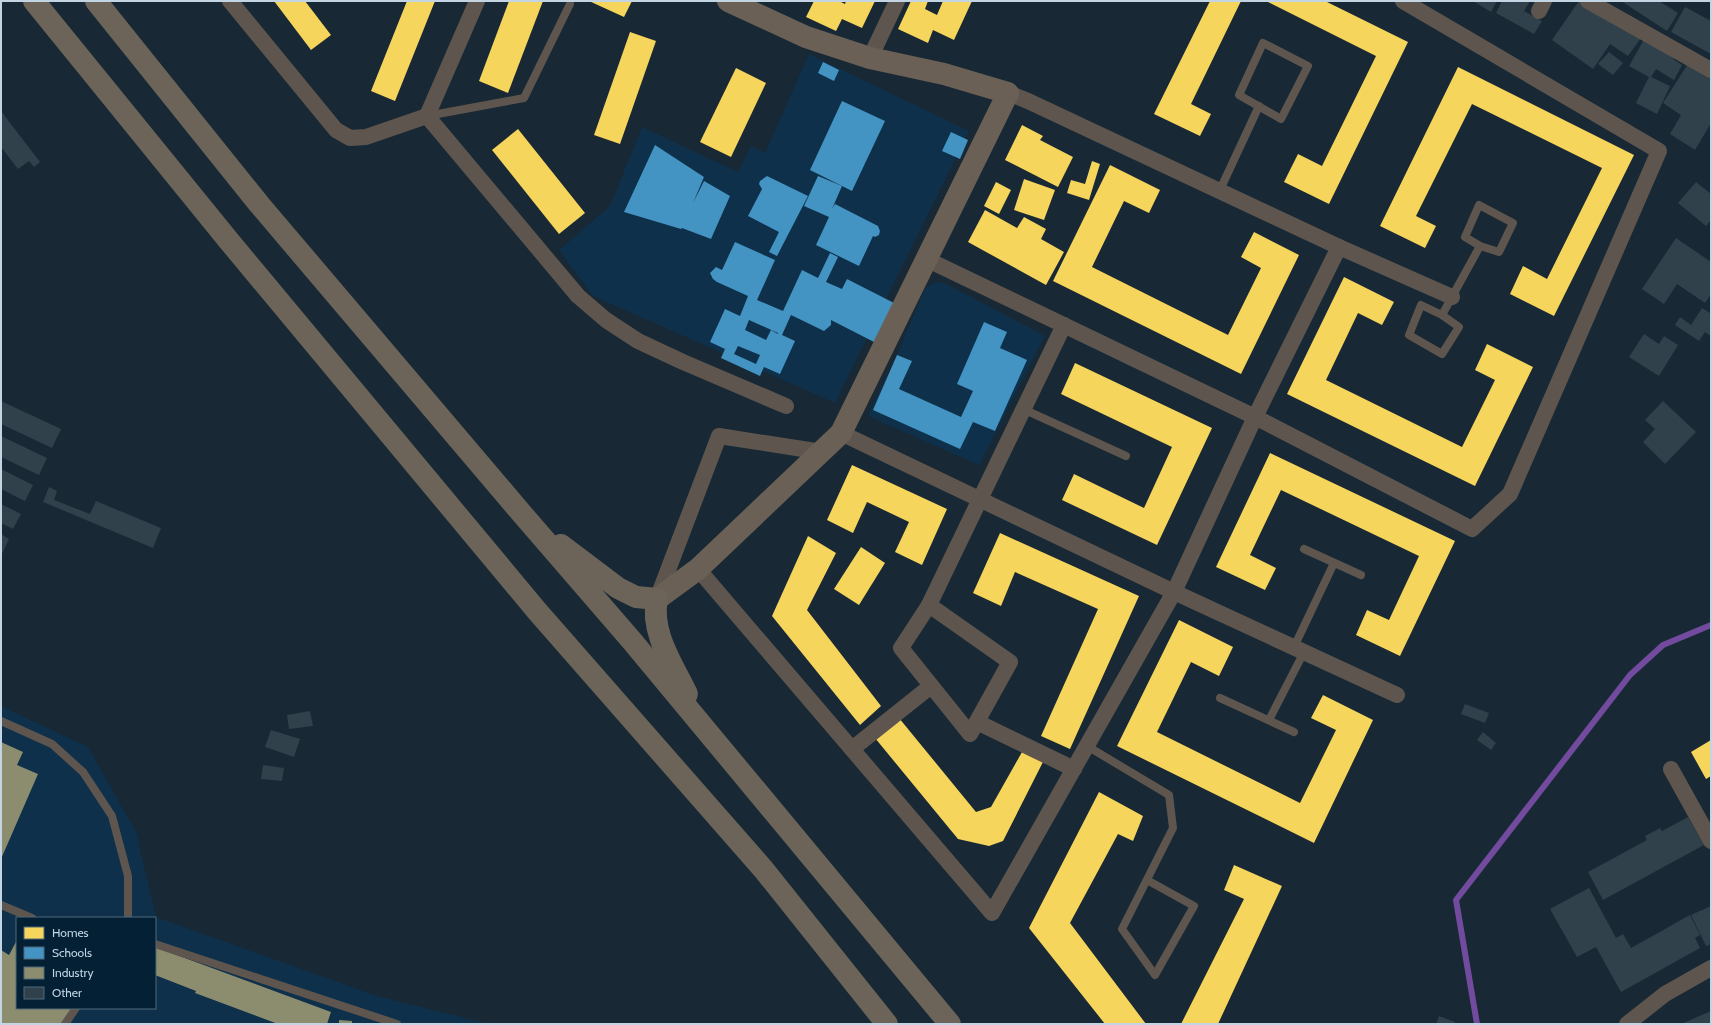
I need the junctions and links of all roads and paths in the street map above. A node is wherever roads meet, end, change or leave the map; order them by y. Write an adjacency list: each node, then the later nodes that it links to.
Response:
1 (34, 1): 60 (highway)
2 (96, 1): 29 (highway)
3 (230, 1): 14 (street)
4 (477, 1): 14 (street)
5 (728, 1): 10 (street)
6 (897, 1): 10 (street)
7 (1588, 1): 11 (street)
8 (1408, 2): 24 (street)
9 (570, 4): 14 (lane)
10 (870, 58): 12 (street)
11 (1711, 70)
12 (1008, 93): 15 (street); 18 (street)
13 (1259, 106): 13 (lane); 15 (lane)
14 (427, 116): 22 (street)
15 (1219, 192): 17 (street)
16 (1480, 246): 16 (lane); 19 (lane)
17 (1339, 247): 19 (street); 24 (street)
18 (926, 259): 21 (street); 25 (street)
19 (1452, 297): 20 (lane)
20 (1442, 315): 20 (lane)
21 (1064, 325): 23 (street); 24 (street)
22 (786, 406)
23 (1023, 410): 27 (lane); 28 (street)
24 (1255, 417): 34 (street)
25 (841, 432): 26 (street); 28 (street)
26 (822, 452): 32 (street); 35 (street)
27 (1126, 456)
28 (980, 499): 34 (street); 36 (street)
29 (523, 515): 35 (highway); 44 (highway)
30 (1304, 549): 31 (lane)
31 (1334, 563): 33 (lane); 37 (lane)
32 (698, 569): 35 (street); 47 (street)
33 (1361, 575)
34 (1174, 592): 37 (street); 46 (street)
35 (658, 599): 44 (highway)
36 (929, 606): 38 (street); 43 (street)
37 (1299, 650): 39 (street); 41 (lane)
38 (931, 686): 43 (street); 47 (street)
39 (1397, 695)
40 (1220, 698): 41 (lane)
41 (1269, 720): 45 (lane)
42 (1, 721): 54 (lane)
43 (977, 722): 48 (street)
44 (705, 729): 61 (highway)
45 (1294, 732)
46 (1087, 746): 48 (street); 51 (lane)
47 (852, 749): 48 (street)
48 (1074, 769)
49 (1671, 769): 50 (street)
50 (1711, 841)
51 (1147, 880): 51 (lane)
52 (1, 905): 53 (lane)
53 (30, 917)
54 (128, 917)
55 (156, 944): 59 (lane)
56 (1711, 968): 62 (street)
57 (75, 1009): 58 (lane)
58 (65, 1024)
59 (397, 1024)
60 (887, 1024)
61 (950, 1024)
62 (1627, 1024)

